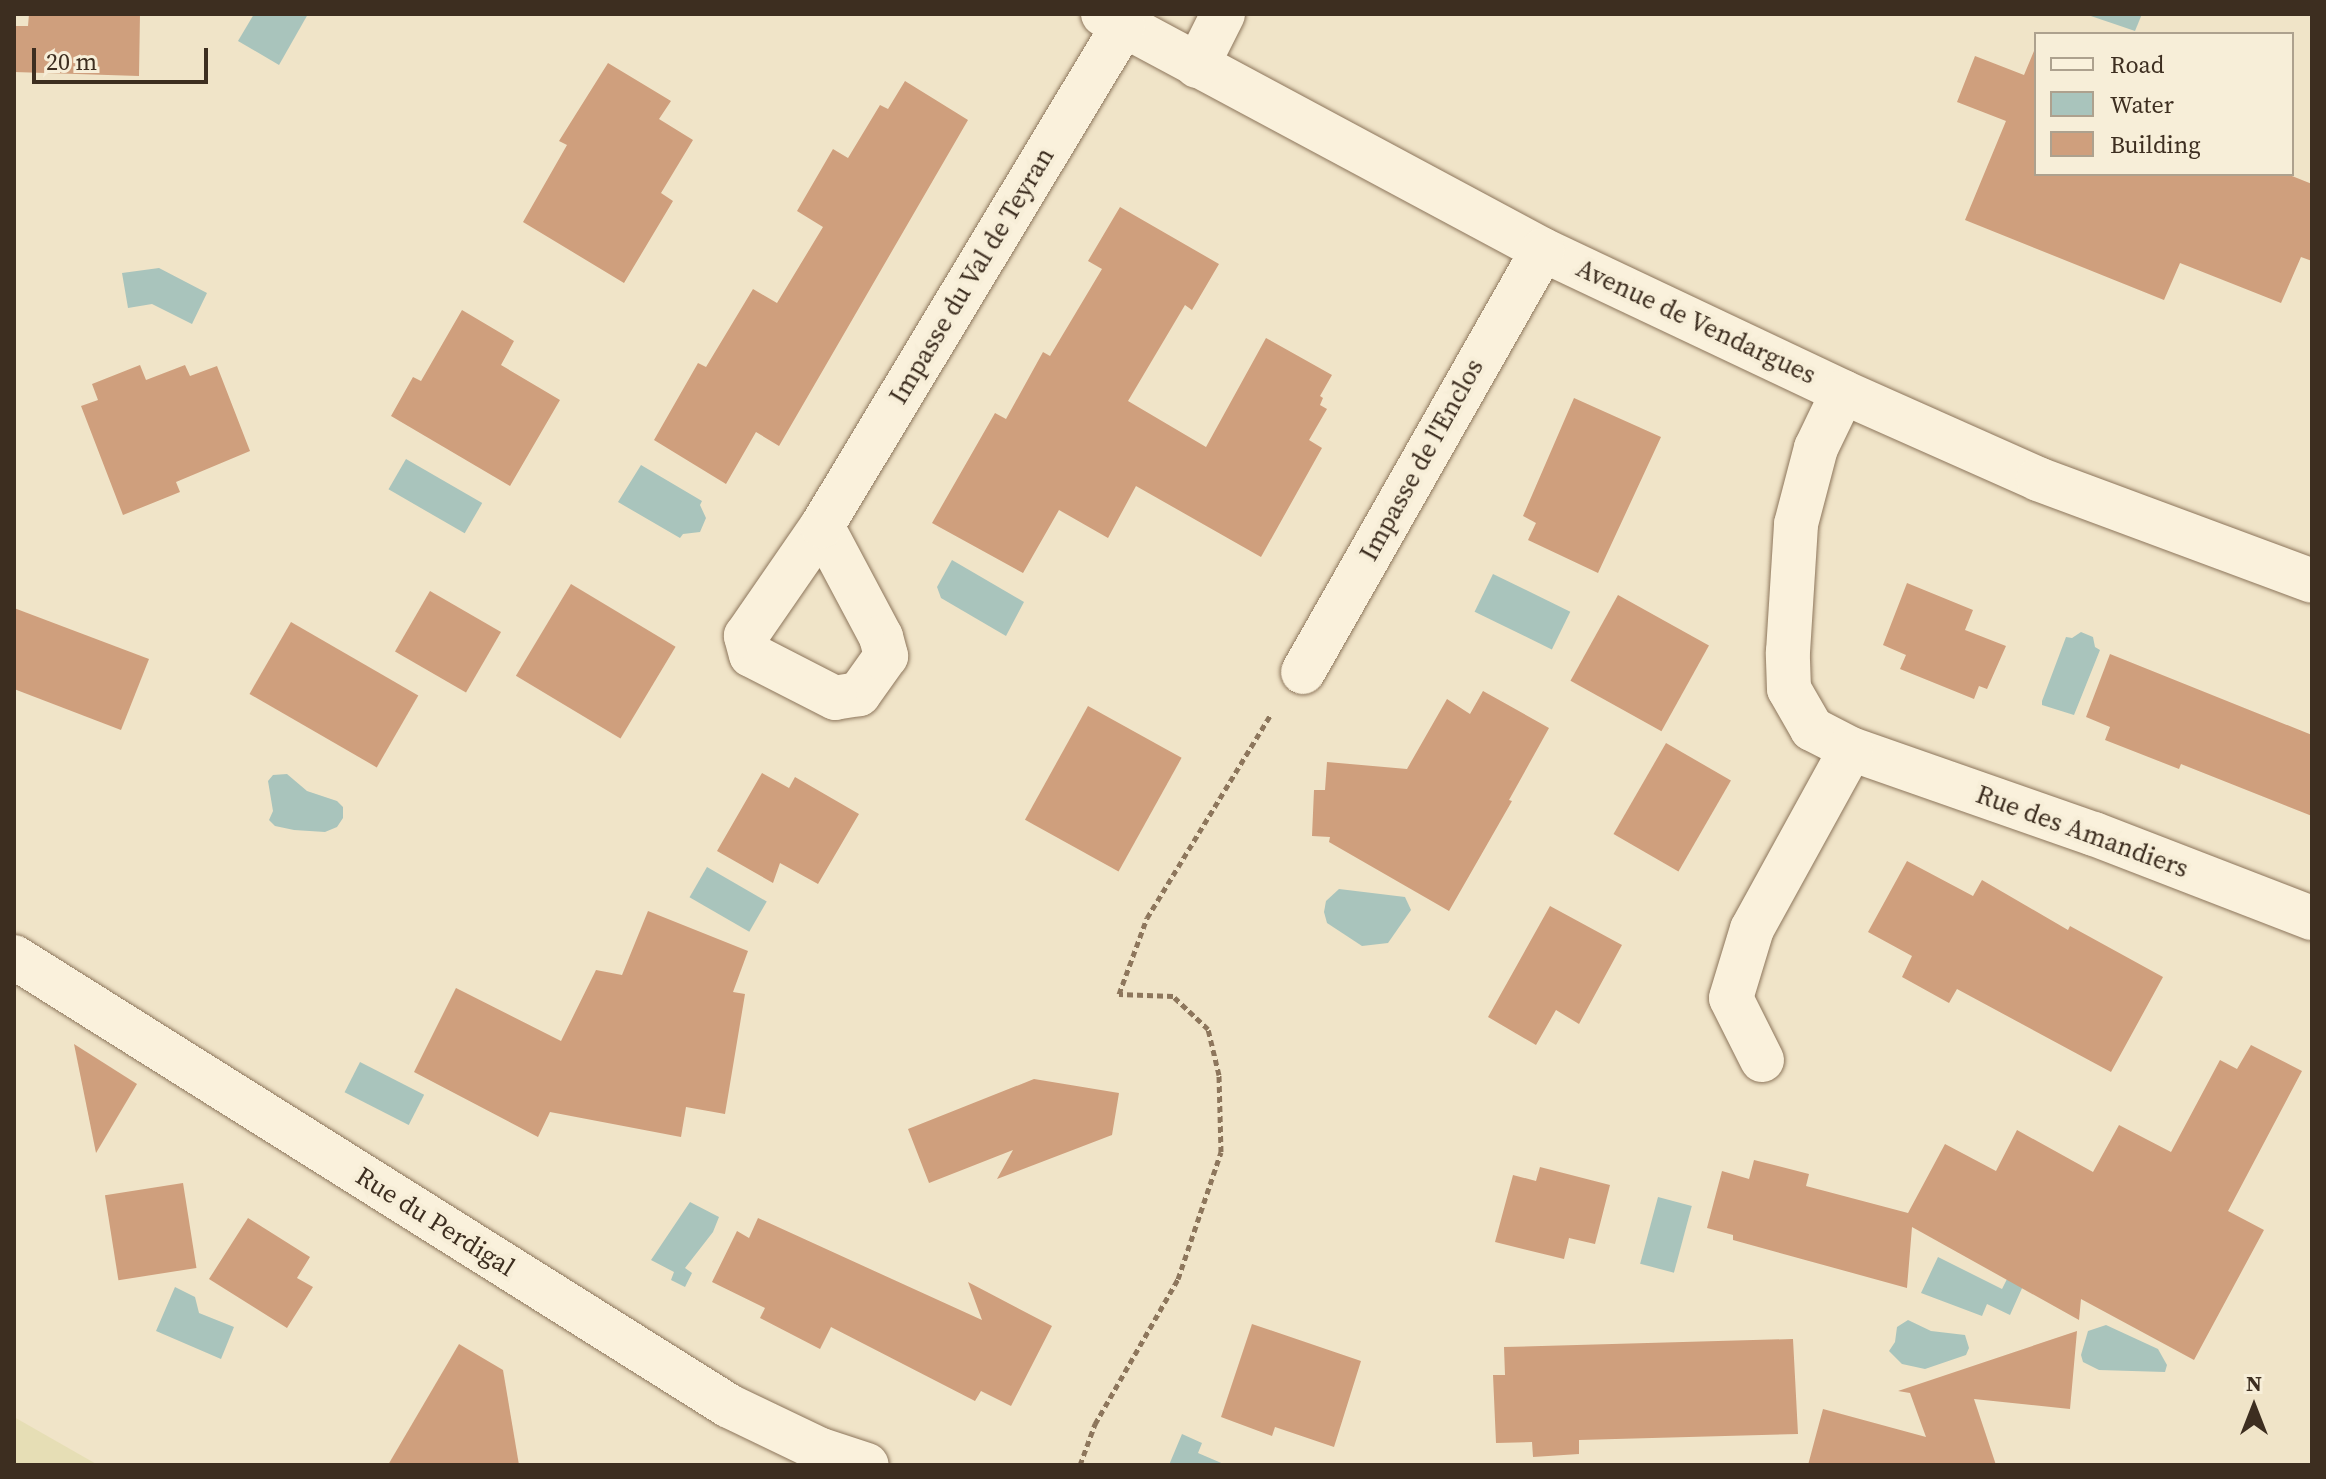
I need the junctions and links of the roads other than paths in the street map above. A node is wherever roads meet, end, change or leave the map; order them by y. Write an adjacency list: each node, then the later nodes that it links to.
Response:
1 (1223, 14): 3 (street)
2 (1113, 20): 3 (street, Avenue de Vendargues); 6 (street, Impasse du Val de Teyran)
3 (1197, 66): 4 (street, Avenue de Vendargues)
4 (1543, 250): 5 (street, Avenue de Vendargues); 8 (street, Impasse de l'Enclos)
5 (1843, 392): 7 (street, Avenue de Vendargues); 9 (street, Rue des Amandiers)
6 (822, 526)
7 (2312, 581)
8 (1303, 672)
9 (1851, 749): 10 (street, Rue des Amandiers); 12 (street)
10 (2312, 918)
11 (14, 957): 13 (street, Rue du Perdigal)
12 (1762, 1060)
13 (867, 1465)

